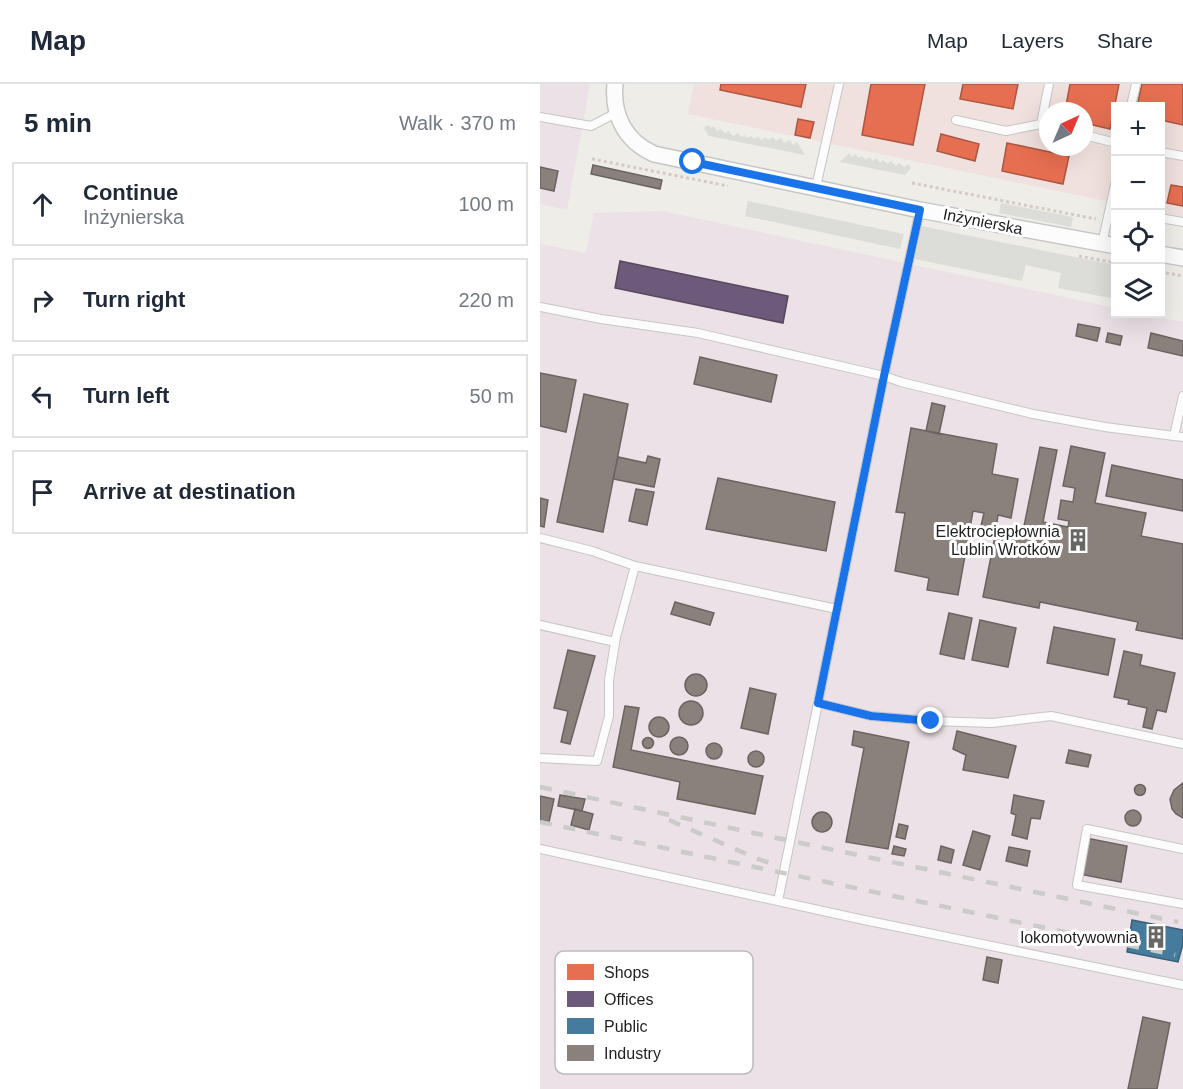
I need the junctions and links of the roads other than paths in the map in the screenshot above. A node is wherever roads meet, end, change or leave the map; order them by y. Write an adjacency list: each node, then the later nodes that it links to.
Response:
1 (615, 84): 7 (street, Inżynierska)
2 (838, 84): 15 (lane)
3 (1049, 84): 5 (lane)
4 (1136, 84): 6 (lane)
5 (1047, 102)
6 (1132, 102)
7 (616, 113): 8 (lane); 15 (street, Inżynierska)
8 (540, 117)
9 (956, 120): 10 (lane)
10 (1039, 125)
11 (1093, 137): 12 (lane)
12 (1111, 142)
13 (1165, 153): 14 (lane)
14 (1183, 156)
15 (816, 187): 17 (street, Inżynierska)
16 (1111, 203): 20 (lane)
17 (920, 210): 20 (street, Inżynierska); 24 (lane)
18 (1165, 219): 19 (lane)
19 (1183, 222)
20 (1109, 245)
21 (1165, 255): 22 (street)
22 (1183, 258)
23 (540, 307): 24 (lane)
24 (884, 376): 26 (lane); 29 (lane)
25 (1183, 396): 26 (lane)
26 (1179, 437)
27 (540, 538): 28 (lane)
28 (635, 566): 29 (lane); 31 (lane)
29 (837, 609): 32 (lane)
30 (540, 625): 31 (lane)
31 (615, 642): 34 (lane)
32 (818, 703): 33 (lane); 37 (lane)
33 (1183, 744)
34 (540, 758)
35 (540, 849): 37 (lane)
36 (1183, 849): 38 (lane)
37 (778, 902): 39 (lane)
38 (1183, 904)
39 (1183, 985)

